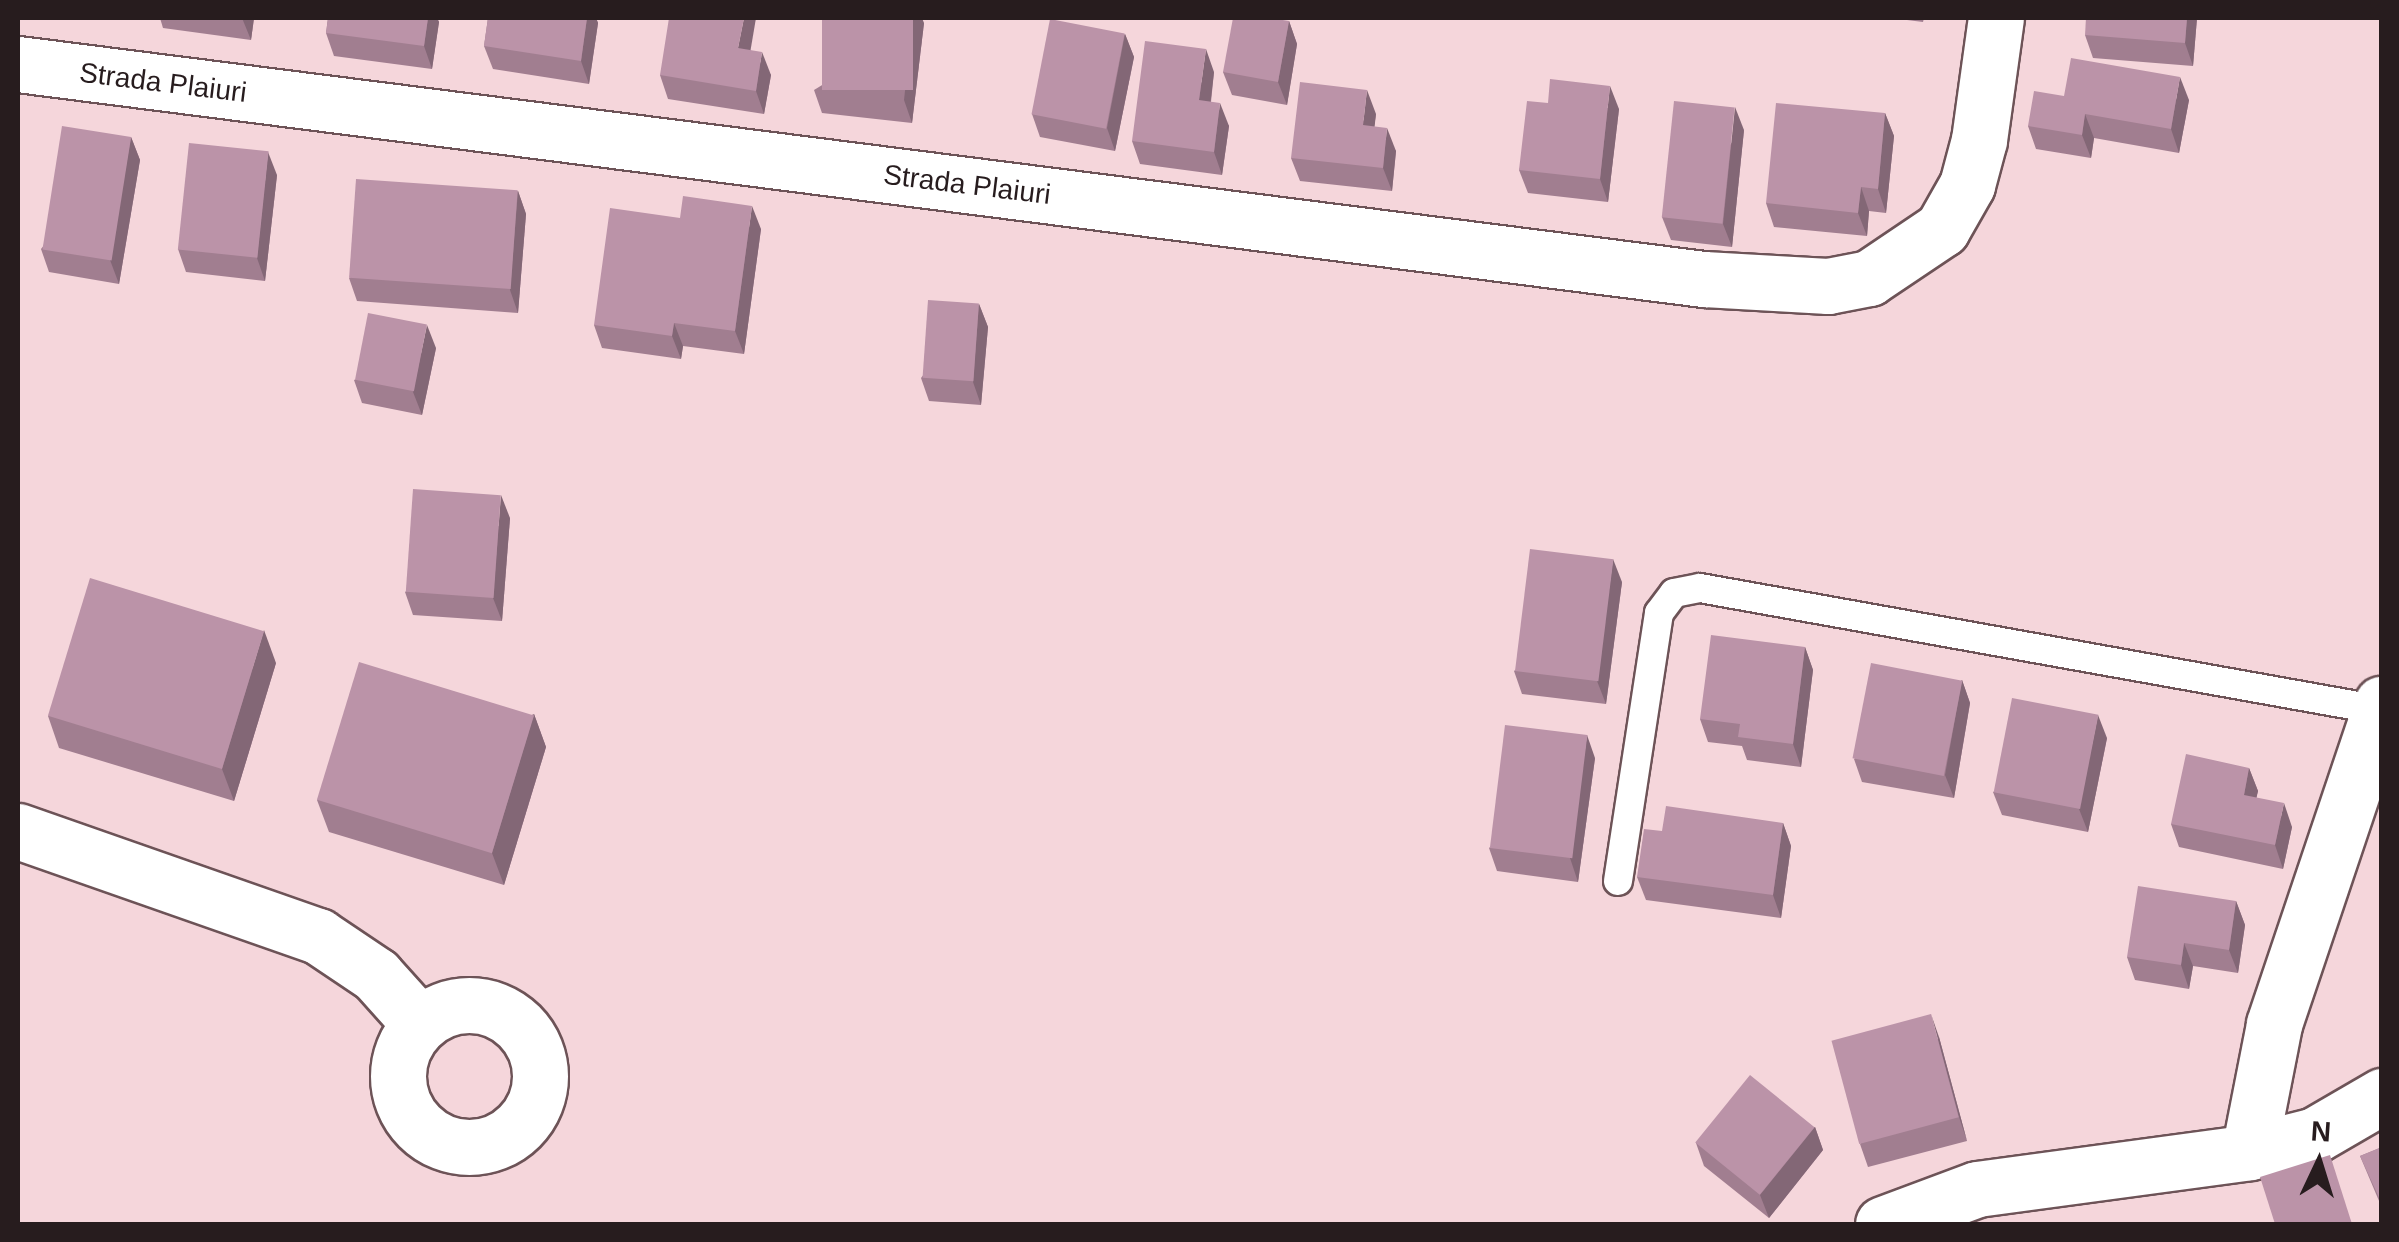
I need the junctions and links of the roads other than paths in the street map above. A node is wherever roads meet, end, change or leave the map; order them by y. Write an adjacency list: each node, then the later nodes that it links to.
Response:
1 (1996, 18): 2 (street, Strada Plaiuri)
2 (18, 64)
3 (2381, 707): 5 (lane); 8 (street)
4 (18, 832): 6 (street)
5 (1618, 881)
6 (420, 1024)
7 (2382, 1096): 8 (street)
8 (2249, 1152): 9 (street)
9 (1883, 1224)

